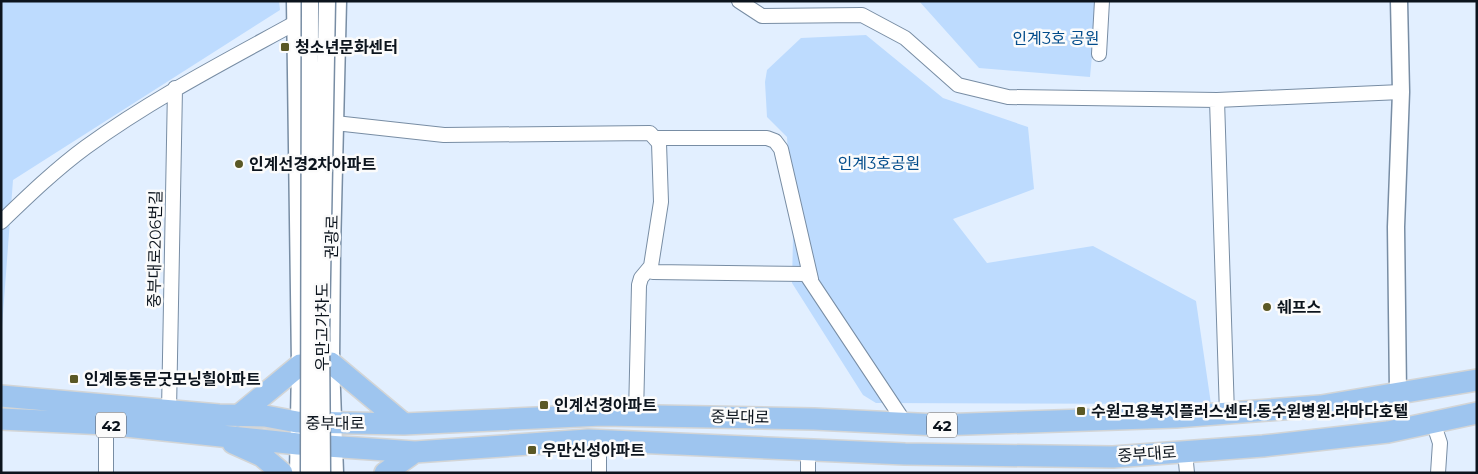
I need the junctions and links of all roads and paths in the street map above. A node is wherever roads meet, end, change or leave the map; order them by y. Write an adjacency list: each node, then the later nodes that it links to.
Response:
1 (295, 1): 8 (street, 권광로)
2 (310, 1): 45 (street, 우만고가차도, bridge)
3 (327, 1): 46 (street, 우만고가차도, bridge)
4 (338, 1): 13 (street, 권광로)
5 (739, 1): 12 (street)
6 (1102, 1): 9 (street)
7 (1399, 1): 11 (street)
8 (295, 23): 10 (street); 19 (street, 권광로)
9 (1099, 54)
10 (175, 88): 15 (street); 23 (street, 중부대로206번길)
11 (1401, 92): 12 (street); 21 (street)
12 (1217, 100): 25 (street)
13 (335, 123): 14 (street); 18 (street, 권광로)
14 (656, 138): 16 (street); 17 (street)
15 (1, 222)
16 (651, 266): 17 (street); 26 (street)
17 (811, 279): 32 (street)
18 (331, 363): 30 (street, 권광로); 34 (main road)
19 (300, 365): 27 (main road); 29 (street, 권광로)
20 (1477, 380): 21 (main road, 중부대로 / 42)
21 (1398, 393): 25 (main road, 중부대로 / 42)
22 (1, 396): 23 (main road, 중부대로 / 42)
23 (169, 411): 27 (main road, 중부대로 / 42)
24 (1477, 413): 31 (main road, 중부대로 / 42)
25 (1227, 414): 32 (main road, 중부대로 / 42)
26 (636, 415): 32 (main road, 중부대로 / 42); 34 (main road, 중부대로 / 42)
27 (238, 416): 29 (main road, 중부대로 / 42)
28 (1, 419): 33 (main road, 중부대로 / 42)
29 (297, 422): 30 (main road, 중부대로 / 42); 37 (street, 권광로)
30 (334, 422): 34 (main road, 중부대로 / 42); 38 (street, 권광로)
31 (1433, 422): 41 (main road, 중부대로 / 42); 52 (street)
32 (906, 423)
33 (106, 424): 35 (main road, 중부대로 / 42); 42 (street)
34 (404, 424)
35 (220, 436): 37 (main road, 중부대로 / 42); 43 (main road)
36 (599, 441): 39 (main road, 중부대로 / 42); 40 (main road, 중부대로 / 42); 49 (street)
37 (298, 444): 38 (main road, 중부대로 / 42); 44 (street, 권광로)
38 (335, 447): 40 (main road, 중부대로 / 42); 47 (street, 권광로)
39 (808, 449): 41 (main road, 중부대로 / 42); 50 (street)
40 (415, 452): 48 (main road)
41 (1185, 452): 51 (street, 중부대로)
42 (106, 473)
43 (282, 473)
44 (298, 473)
45 (309, 473)
46 (322, 473)
47 (335, 473)
48 (384, 473)
49 (599, 473)
50 (808, 473)
51 (1186, 473)
52 (1438, 473)

